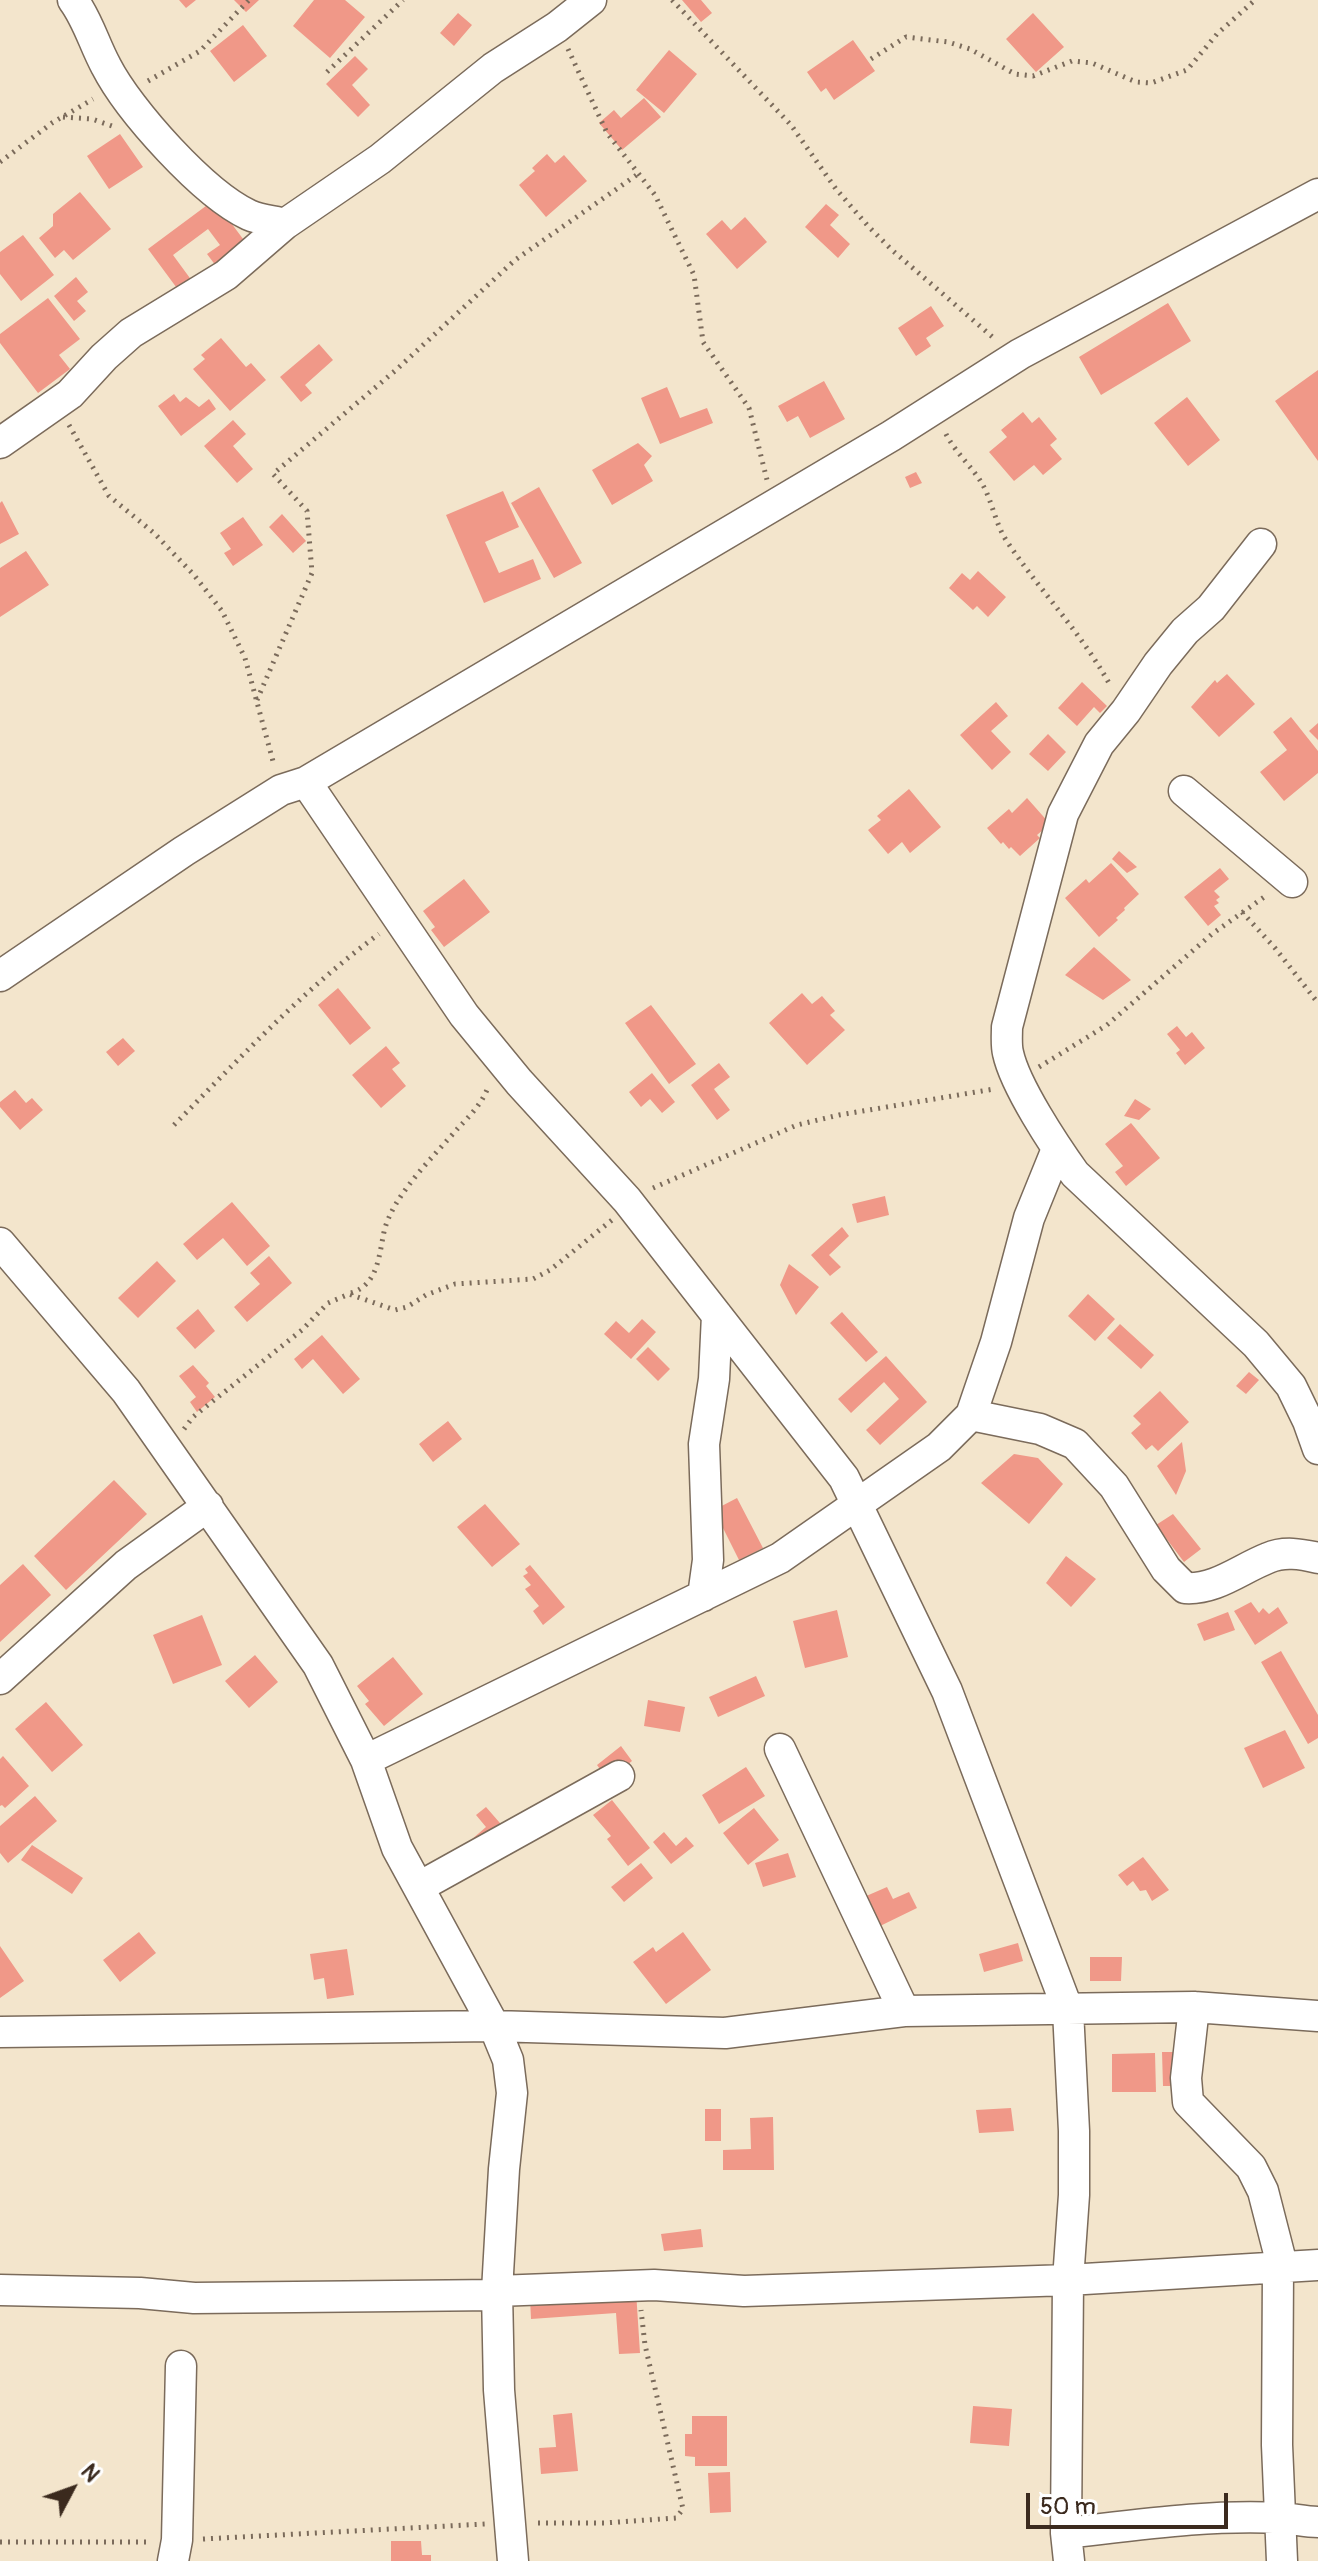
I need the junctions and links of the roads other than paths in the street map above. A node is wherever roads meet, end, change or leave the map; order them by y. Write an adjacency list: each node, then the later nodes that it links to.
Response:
1 (73, 0): 4 (street)
2 (591, 0): 4 (street)
3 (1318, 194): 7 (street)
4 (285, 224): 5 (street)
5 (0, 443)
6 (1261, 544): 11 (street)
7 (293, 786): 10 (street); 13 (street)
8 (1184, 791): 9 (street)
9 (1292, 882)
10 (0, 976)
11 (1057, 1149): 14 (street); 15 (street)
12 (0, 1243): 17 (street)
13 (717, 1315): 16 (street); 19 (street)
14 (971, 1415): 16 (street); 18 (street)
15 (1318, 1449)
16 (857, 1504): 19 (street); 26 (street)
17 (208, 1506): 20 (street); 22 (street)
18 (1318, 1558)
19 (703, 1596): 22 (street)
20 (0, 1679)
21 (780, 1749): 27 (street)
22 (366, 1760): 24 (street)
23 (619, 1776): 24 (street)
24 (419, 1887): 29 (street)
25 (1194, 2007): 26 (street); 28 (street); 32 (street)
26 (1068, 2010): 27 (street); 33 (street)
27 (904, 2011): 29 (street)
28 (1318, 2016)
29 (494, 2026): 30 (street); 35 (street)
30 (0, 2032)
31 (1318, 2265): 32 (street)
32 (1281, 2269): 33 (street); 37 (street)
33 (1068, 2280): 35 (street); 39 (street)
34 (0, 2290): 35 (street)
35 (497, 2293): 41 (street)
36 (181, 2366): 40 (street)
37 (1282, 2518): 38 (street); 39 (street); 42 (street)
38 (1318, 2522)
39 (1068, 2547)
40 (175, 2551)
41 (513, 2561)
42 (1282, 2561)

